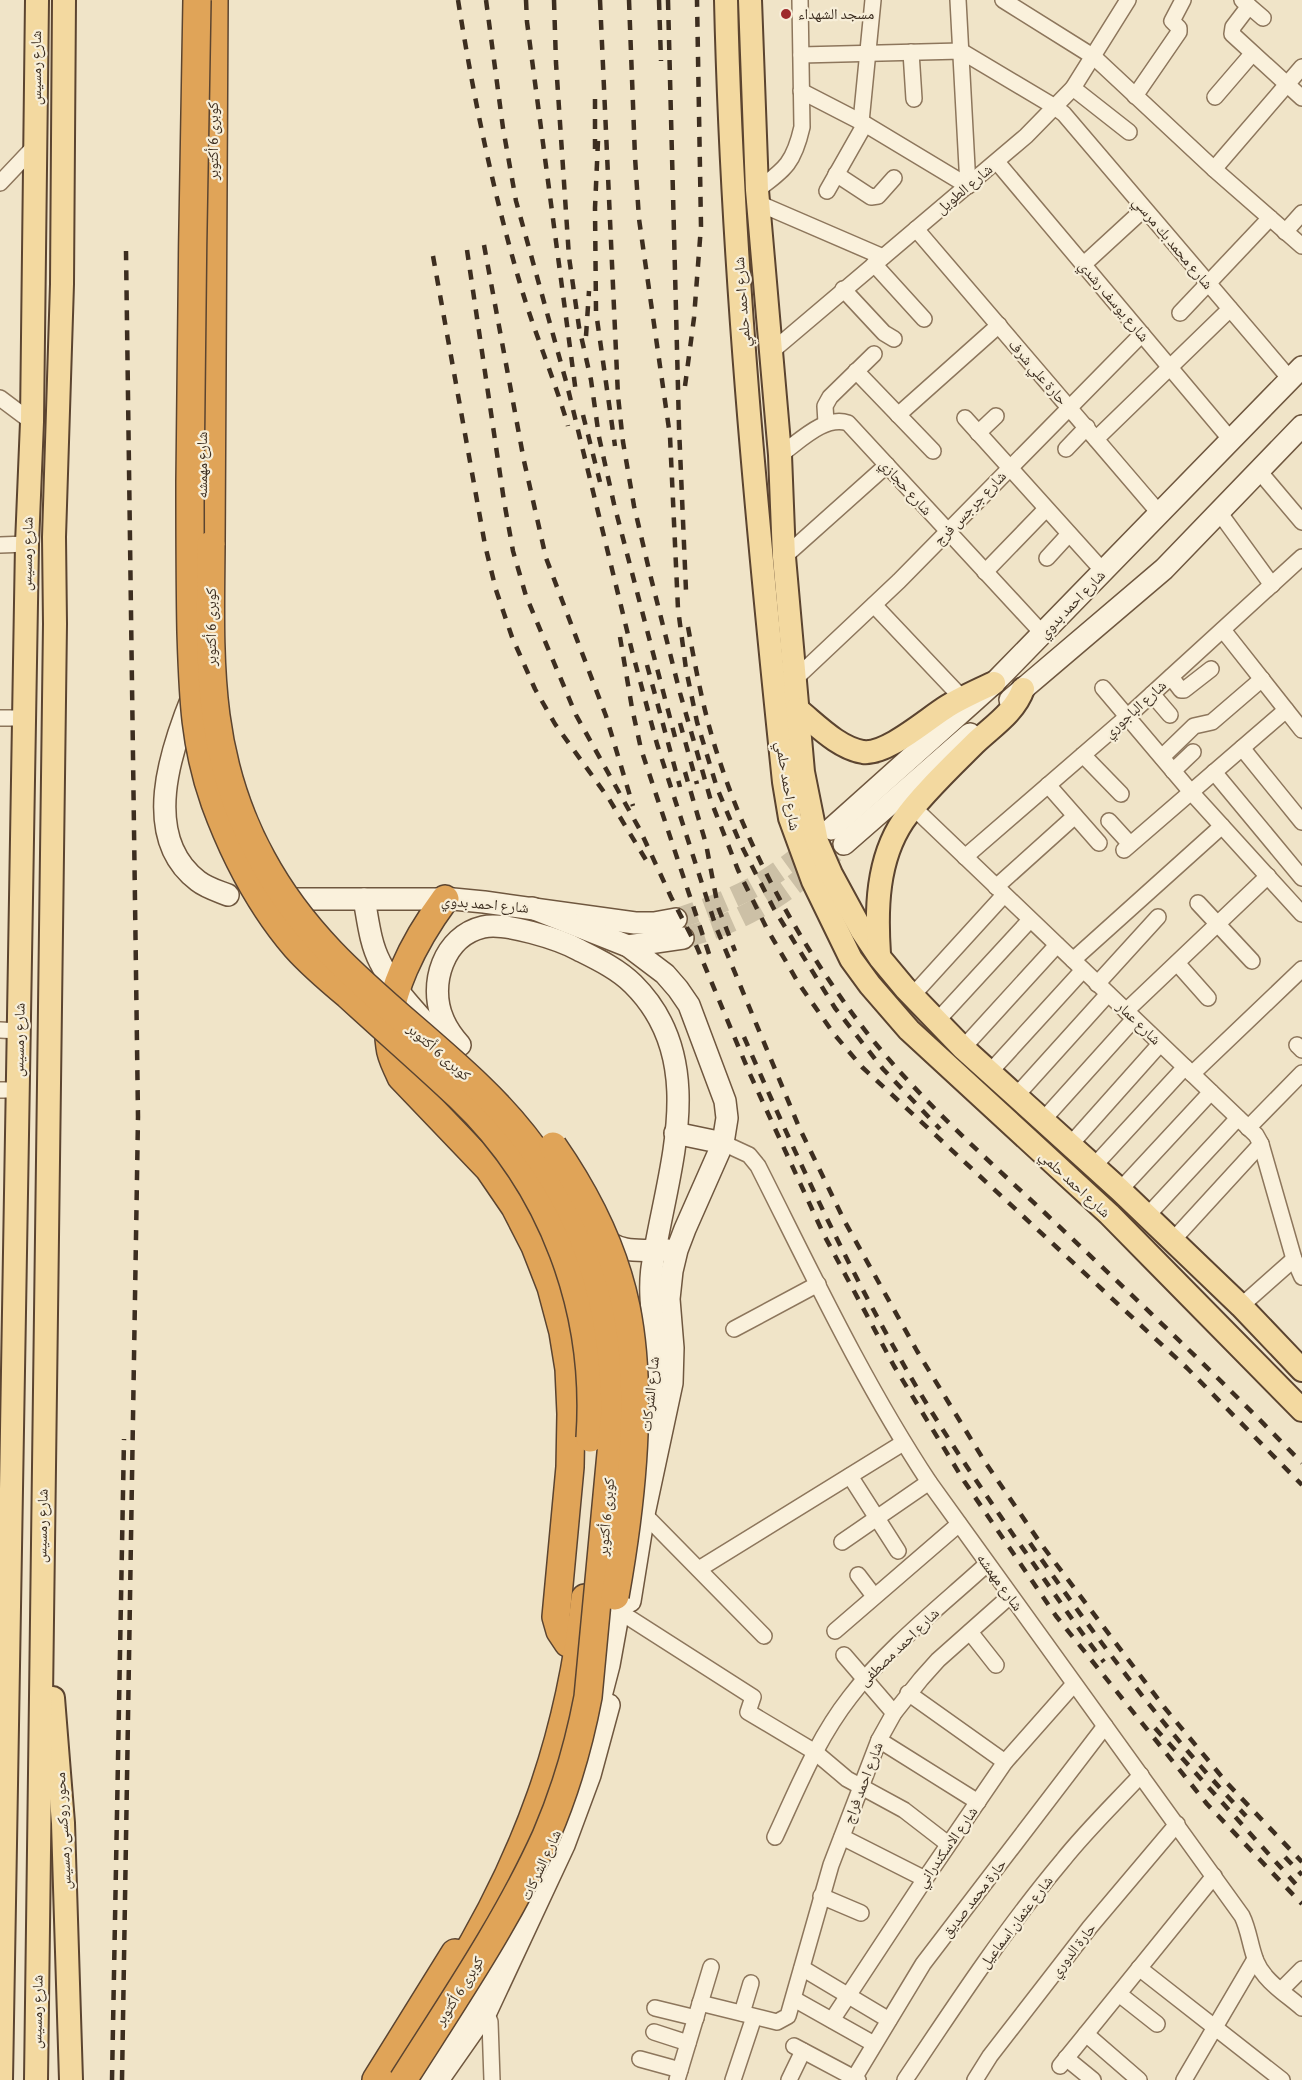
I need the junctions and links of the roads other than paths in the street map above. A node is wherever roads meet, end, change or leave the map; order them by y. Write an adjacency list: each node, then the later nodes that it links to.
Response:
1 (37, 0): 35 (main road, شارع رمسيس)
2 (64, 0): 200 (main road, شارع رمسيس)
3 (196, 0): 207 (highway, كوبرى 6 أكتوبر, bridge)
4 (206, 0): 61 (main road, شارع مهمشه)
5 (214, 0): 207 (highway, كوبرى 6 أكتوبر, bridge)
6 (726, 0): 31 (main road, شارع احمد حلمي)
7 (750, 0): 32 (main road, شارع احمد حلمي)
8 (800, 0): 20 (street)
9 (873, 0): 18 (street)
10 (958, 0): 16 (street)
11 (1003, 0): 21 (street)
12 (1183, 0): 26 (street)
13 (1121, 2): 21 (street, شارع الطويل)
14 (1245, 3): 15 (street); 19 (street)
15 (1263, 18)
16 (961, 51): 17 (street); 30 (street, شارع محمد بك مرسي); 41 (street)
17 (910, 52): 18 (street); 29 (street)
18 (868, 53): 20 (street); 33 (street)
19 (1252, 54): 23 (street); 27 (street)
20 (801, 55): 25 (street)
21 (1094, 57): 24 (street, شارع الطويل); 26 (street)
22 (1302, 68): 23 (street)
23 (1287, 85): 28 (street); 37 (street)
24 (1073, 88): 30 (street, شارع الطويل); 34 (street)
25 (801, 92): 33 (street); 43 (street)
26 (1135, 96): 37 (street)
27 (1215, 97)
28 (1302, 98)
29 (914, 99)
30 (1055, 107): 36 (street, شارع الطويل); 44 (street, شارع محمد بك مرسي)
31 (729, 118): 32 (main road); 176 (main road, شارع احمد حلمي)
32 (754, 118): 43 (main road, شارع احمد حلمي)
33 (863, 123): 38 (street); 41 (street)
34 (1129, 132)
35 (36, 145): 40 (street); 71 (main road, شارع رمسيس)
36 (997, 162): 41 (street, شارع الطويل); 51 (street, شارع يوسف رشدي)
37 (1214, 169): 46 (street)
38 (836, 174): 39 (street); 42 (street)
39 (894, 178)
40 (0, 183)
41 (968, 186): 47 (street, شارع الطويل)
42 (827, 191)
43 (758, 196): 50 (street); 60 (main road, شارع احمد حلمي)
44 (1144, 209): 51 (street); 52 (street, شارع محمد بك مرسي)
45 (1302, 213): 48 (street)
46 (1270, 218): 48 (street); 52 (street)
47 (916, 229): 50 (street, شارع الطويل); 57 (street, حارة علي شرف)
48 (1285, 232): 49 (street)
49 (1302, 246)
50 (879, 260): 53 (street, شارع الطويل); 56 (street)
51 (1083, 265): 58 (street, شارع يوسف رشدي)
52 (1209, 285): 54 (street, شارع محمد بك مرسي); 55 (street)
53 (843, 290): 59 (street); 60 (street, شارع الطويل)
54 (1230, 309): 63 (street); 65 (street, شارع محمد بك مرسي)
55 (1180, 313)
56 (924, 320)
57 (999, 325): 67 (street, حارة علي شرف); 68 (street)
58 (1142, 334): 63 (street, شارع يوسف رشدي); 67 (street, شارع جرجس فرج)
59 (894, 339)
60 (771, 352): 79 (main road, شارع احمد حلمي)
61 (203, 354): 135 (main road, شارع مهمشه); 230 (highway, bridge)
62 (874, 354): 64 (street)
63 (1170, 368): 75 (street); 76 (street, شارع يوسف رشدي)
64 (856, 372): 68 (street); 72 (street)
65 (1296, 373): 76 (main road, شارع احمد بدوي)
66 (0, 398): 71 (street)
67 (1069, 408): 75 (street, حارة علي شرف); 81 (street, شارع جرجس فرج)
68 (898, 415): 78 (street)
69 (996, 416): 74 (street)
70 (965, 418): 74 (street)
71 (32, 422): 90 (main road, شارع رمسيس)
72 (826, 423): 79 (street); 80 (street, شارع حجازي)
73 (1302, 426): 82 (main road, شارع احمد بدوي)
74 (978, 433): 81 (street)
75 (1092, 433): 77 (street); 85 (street, حارة علي شرف)
76 (1231, 440): 85 (main road, شارع احمد بدوي)
77 (1066, 449)
78 (933, 451)
79 (780, 455): 91 (main road, شارع احمد حلمي)
80 (886, 465): 87 (street, شارع حجازي); 91 (street)
81 (1009, 469): 83 (street); 87 (street, شارع جرجس فرج)
82 (1259, 471): 84 (main road, شارع احمد بدوي); 86 (street)
83 (1046, 509): 88 (street); 95 (street)
84 (1219, 512): 96 (street); 106 (main road, شارع احمد بدوي)
85 (1160, 514): 94 (main road, شارع احمد بدوي)
86 (1301, 518)
87 (947, 532): 95 (street, شارع حجازي); 97 (street, شارع جرجس فرج)
88 (1069, 534): 92 (street); 94 (street)
89 (0, 544): 90 (street)
90 (27, 544): 114 (main road, شارع رمسيس)
91 (784, 557): 102 (main road, شارع احمد حلمي)
92 (1047, 558)
93 (1299, 567): 96 (street, شارع الباجوري)
94 (1103, 571): 99 (main road, شارع احمد بدوي)
95 (985, 572): 99 (street, شارع حجازي)
96 (1272, 585): 98 (street, شارع الباجوري)
97 (874, 605): 102 (street, شارع جرجس فرج); 108 (street)
98 (1223, 630): 101 (street, شارع الباجوري); 103 (street)
99 (1043, 634): 104 (main road, شارع احمد بدوي)
100 (1211, 669): 101 (street)
101 (1171, 677): 107 (street, شارع الباجوري)
102 (795, 679): 109 (main road, شارع احمد حلمي)
103 (1262, 680): 110 (street); 119 (street)
104 (994, 683): 106 (main road, شارع احمد بدوي); 108 (main road)
105 (1103, 688): 112 (street)
106 (1023, 689): 125 (main road)
107 (1152, 694): 111 (street); 112 (street, شارع الباجوري)
108 (962, 698): 109 (main road)
109 (798, 709): 147 (main road, شارع احمد حلمي)
110 (1286, 710): 115 (street); 116 (street)
111 (1170, 715)
112 (1128, 716): 118 (street, شارع الباجوري); 119 (street)
113 (0, 718): 114 (street)
114 (24, 718): 158 (main road, شارع رمسيس)
115 (1302, 730)
116 (1242, 748): 121 (street); 128 (street)
117 (1193, 752): 120 (street)
118 (1083, 755): 122 (street, شارع الباجوري); 124 (street)
119 (1162, 757): 120 (street)
120 (1173, 771): 123 (street)
121 (1214, 772): 123 (street); 133 (street)
122 (1048, 785): 126 (street); 131 (street, شارع الباجوري)
123 (1191, 792): 127 (street); 129 (street)
124 (1121, 794)
125 (913, 807): 131 (street, شارع عمار); 147 (main road)
126 (1075, 816): 130 (street); 134 (street)
127 (1109, 821)
128 (1302, 822)
129 (1222, 826): 132 (street); 150 (street)
130 (1099, 843)
131 (965, 857): 134 (street, شارع عمار)
132 (1268, 876): 141 (street); 144 (street)
133 (1302, 878)
134 (1000, 891): 143 (street, شارع عمار); 154 (street)
135 (228, 895)
136 (294, 899): 137 (main road, شارع احمد بدوي)
137 (364, 899): 138 (main road, شارع احمد بدوي); 152 (main road)
138 (445, 899): 140 (main road, شارع احمد بدوي); 152 (highway)
139 (1198, 903): 144 (street)
140 (532, 908): 146 (main road, شارع الشركات); 146 (main road, شارع احمد بدوي)
141 (1300, 908)
142 (1158, 918): 153 (street)
143 (1030, 920): 145 (street, شارع عمار); 157 (street)
144 (1217, 924): 148 (street); 149 (street)
145 (1057, 945): 150 (street, شارع عمار); 161 (street)
146 (628, 946): 171 (main road, شارع الشركات)
147 (879, 958): 154 (main road, شارع احمد حلمي)
148 (1252, 961)
149 (1177, 963): 155 (street); 156 (street)
150 (1078, 965): 153 (street, شارع عمار); 163 (street)
151 (1302, 969): 162 (street)
152 (397, 988): 179 (main road); 207 (highway)
153 (1103, 989): 156 (street, شارع عمار); 167 (street)
154 (912, 996): 157 (main road, شارع احمد حلمي)
155 (1208, 998)
156 (1130, 1015): 159 (street, شارع عمار); 168 (street)
157 (936, 1022): 161 (main road, شارع احمد حلمي)
158 (10, 1030): 165 (main road, شارع رمسيس)
159 (1160, 1044): 162 (street, شارع عمار); 172 (street)
160 (460, 1045): 170 (main road, شارع الشركات); 207 (highway, bridge)
161 (963, 1048): 163 (main road, شارع احمد حلمي)
162 (1189, 1071): 166 (street, شارع عمار); 174 (street)
163 (990, 1072): 167 (main road, شارع احمد حلمي)
164 (1302, 1073): 169 (street)
165 (9, 1090): 181 (main road, شارع رمسيس)
166 (1211, 1092): 169 (street, شارع عمار); 175 (street)
167 (1016, 1096): 168 (main road, شارع احمد حلمي)
168 (1043, 1120): 172 (main road, شارع احمد حلمي)
169 (1243, 1123): 173 (street, شارع عمار); 177 (street)
170 (675, 1133): 171 (main road); 179 (main road, شارع الشركات)
171 (723, 1143): 179 (main road, شارع الشركات); 183 (street, شارع مهمشه)
172 (1070, 1144): 174 (main road, شارع احمد حلمي)
173 (1262, 1144): 178 (street); 180 (street, شارع عمار)
174 (1094, 1166): 175 (main road, شارع احمد حلمي)
175 (1123, 1193): 176 (main road); 177 (main road, شارع احمد حلمي)
176 (1108, 1214): 187 (main road, شارع احمد حلمي)
177 (1147, 1216): 178 (main road, شارع احمد حلمي)
178 (1173, 1240): 184 (main road, شارع احمد حلمي)
179 (667, 1250): 191 (main road, شارع الشركات); 242 (main road, شارع الشركات)
180 (1294, 1259): 182 (street, شارع عمار); 184 (street)
181 (7, 1274): 192 (main road, شارع رمسيس)
182 (1302, 1277)
183 (818, 1284): 185 (street); 188 (street, شارع مهمشه)
184 (1241, 1306): 186 (main road, شارع احمد حلمي)
185 (734, 1329)
186 (1302, 1370)
187 (1302, 1410)
188 (903, 1443): 189 (street); 190 (street, شارع مهمشه)
189 (850, 1476): 193 (street); 198 (street)
190 (929, 1482): 193 (street); 194 (street, شارع مهمشه)
191 (644, 1514): 198 (street); 203 (main road, شارع الشركات)
192 (5, 1518): 216 (main road, شارع رمسيس)
193 (876, 1518): 195 (street); 196 (street)
194 (959, 1524): 197 (street, شارع مهمشه); 201 (street)
195 (842, 1542)
196 (898, 1551)
197 (987, 1564): 202 (street, شارع مهمشه); 210 (street, شارع احمد مصطفى)
198 (699, 1569): 206 (street)
199 (858, 1575): 201 (street)
200 (42, 1583): 263 (main road, شارع رمسيس); 264 (main road, محور روكسى رمسيس)
201 (874, 1596): 204 (street)
202 (1010, 1596): 205 (street, شارع احمد فراج); 211 (street, شارع مهمشه)
203 (628, 1617): 217 (street); 242 (main road, شارع الشركات)
204 (835, 1631)
205 (970, 1632): 209 (street); 212 (street, شارع احمد فراج)
206 (764, 1636)
207 (581, 1645): 265 (highway, كوبرى 6 أكتوبر); 267 (highway, كوبرى 6 أكتوبر, bridge)
208 (844, 1655): 210 (street)
209 (996, 1665)
210 (864, 1679): 213 (street); 217 (street, شارع احمد مصطفى)
211 (1074, 1684): 214 (street, شارع مهمشه); 218 (street, شارع الاسكندراني)
212 (908, 1693): 213 (street, شارع احمد فراج); 218 (street)
213 (894, 1713): 215 (street, شارع احمد فراج)
214 (1105, 1726): 219 (street, شارع مهمشه); 250 (street, حارة محمد صديق)
215 (879, 1740): 220 (street, شارع احمد فراج); 221 (street)
216 (3, 1743): 232 (main road, شارع رمسيس)
217 (815, 1752): 220 (street); 224 (street, شارع احمد مصطفى)
218 (1005, 1762): 221 (street, شارع الاسكندراني)
219 (1141, 1775): 222 (street, شارع مهمشه); 273 (street, شارع عثمان اسماعيل)
220 (861, 1787): 223 (street, شارع احمد فراج); 225 (street)
221 (978, 1802): 225 (street, شارع الاسكندراني)
222 (1177, 1824): 226 (street, شارع مهمشه); 274 (street, حارة الدوري)
223 (842, 1837): 227 (street); 228 (street, شارع احمد فراج)
224 (775, 1838)
225 (948, 1844): 227 (street, شارع الاسكندراني)
226 (1214, 1876): 231 (street, شارع مهمشه); 235 (street)
227 (925, 1879): 240 (street, شارع الاسكندراني)
228 (821, 1896): 229 (street); 234 (street, شارع احمد فراج)
229 (861, 1913)
230 (468, 1953): 241 (highway); 242 (main road)
231 (1255, 1959): 238 (street, شارع مهمشه); 252 (street)
232 (1, 1967): 262 (main road, شارع رمسيس)
233 (711, 1967): 243 (street)
234 (802, 1968): 240 (street); 244 (street, شارع احمد فراج)
235 (1139, 1968): 239 (street); 252 (street)
236 (1302, 1969): 238 (street)
237 (751, 1983): 247 (street)
238 (1281, 1990): 246 (street, شارع مهمشه)
239 (1119, 1994): 251 (street); 254 (street)
240 (848, 1995): 249 (street, شارع الاسكندراني); 250 (street)
241 (441, 1996): 242 (main road); 266 (highway)
242 (482, 2003): 268 (main road, شارع الشركات); 269 (main road, شارع الشركات); 270 (street)
243 (700, 2003): 247 (street); 248 (street)
244 (792, 2006): 247 (street); 249 (street)
245 (655, 2008): 248 (street)
246 (1302, 2008)
247 (748, 2015): 271 (street)
248 (696, 2018): 255 (street)
249 (832, 2020): 256 (street)
250 (889, 2020): 256 (street, حارة محمد صديق)
251 (1157, 2024)
252 (1215, 2028): 260 (street); 277 (street)
253 (654, 2032): 255 (street)
254 (1086, 2034): 275 (street); 276 (street)
255 (688, 2043): 258 (street)
256 (874, 2044): 261 (street, حارة محمد صديق)
257 (640, 2059): 258 (street)
258 (679, 2075)
259 (836, 2075): 261 (street); 272 (street)
260 (1192, 2077)
261 (855, 2079)
262 (1, 2080)
263 (36, 2080)
264 (71, 2080)
265 (376, 2080)
266 (388, 2080)
267 (403, 2080)
268 (419, 2080)
269 (438, 2080)
270 (492, 2080)
271 (734, 2080)
272 (789, 2080)
273 (905, 2080)
274 (975, 2080)
275 (1093, 2080)
276 (1138, 2080)
277 (1282, 2080)

